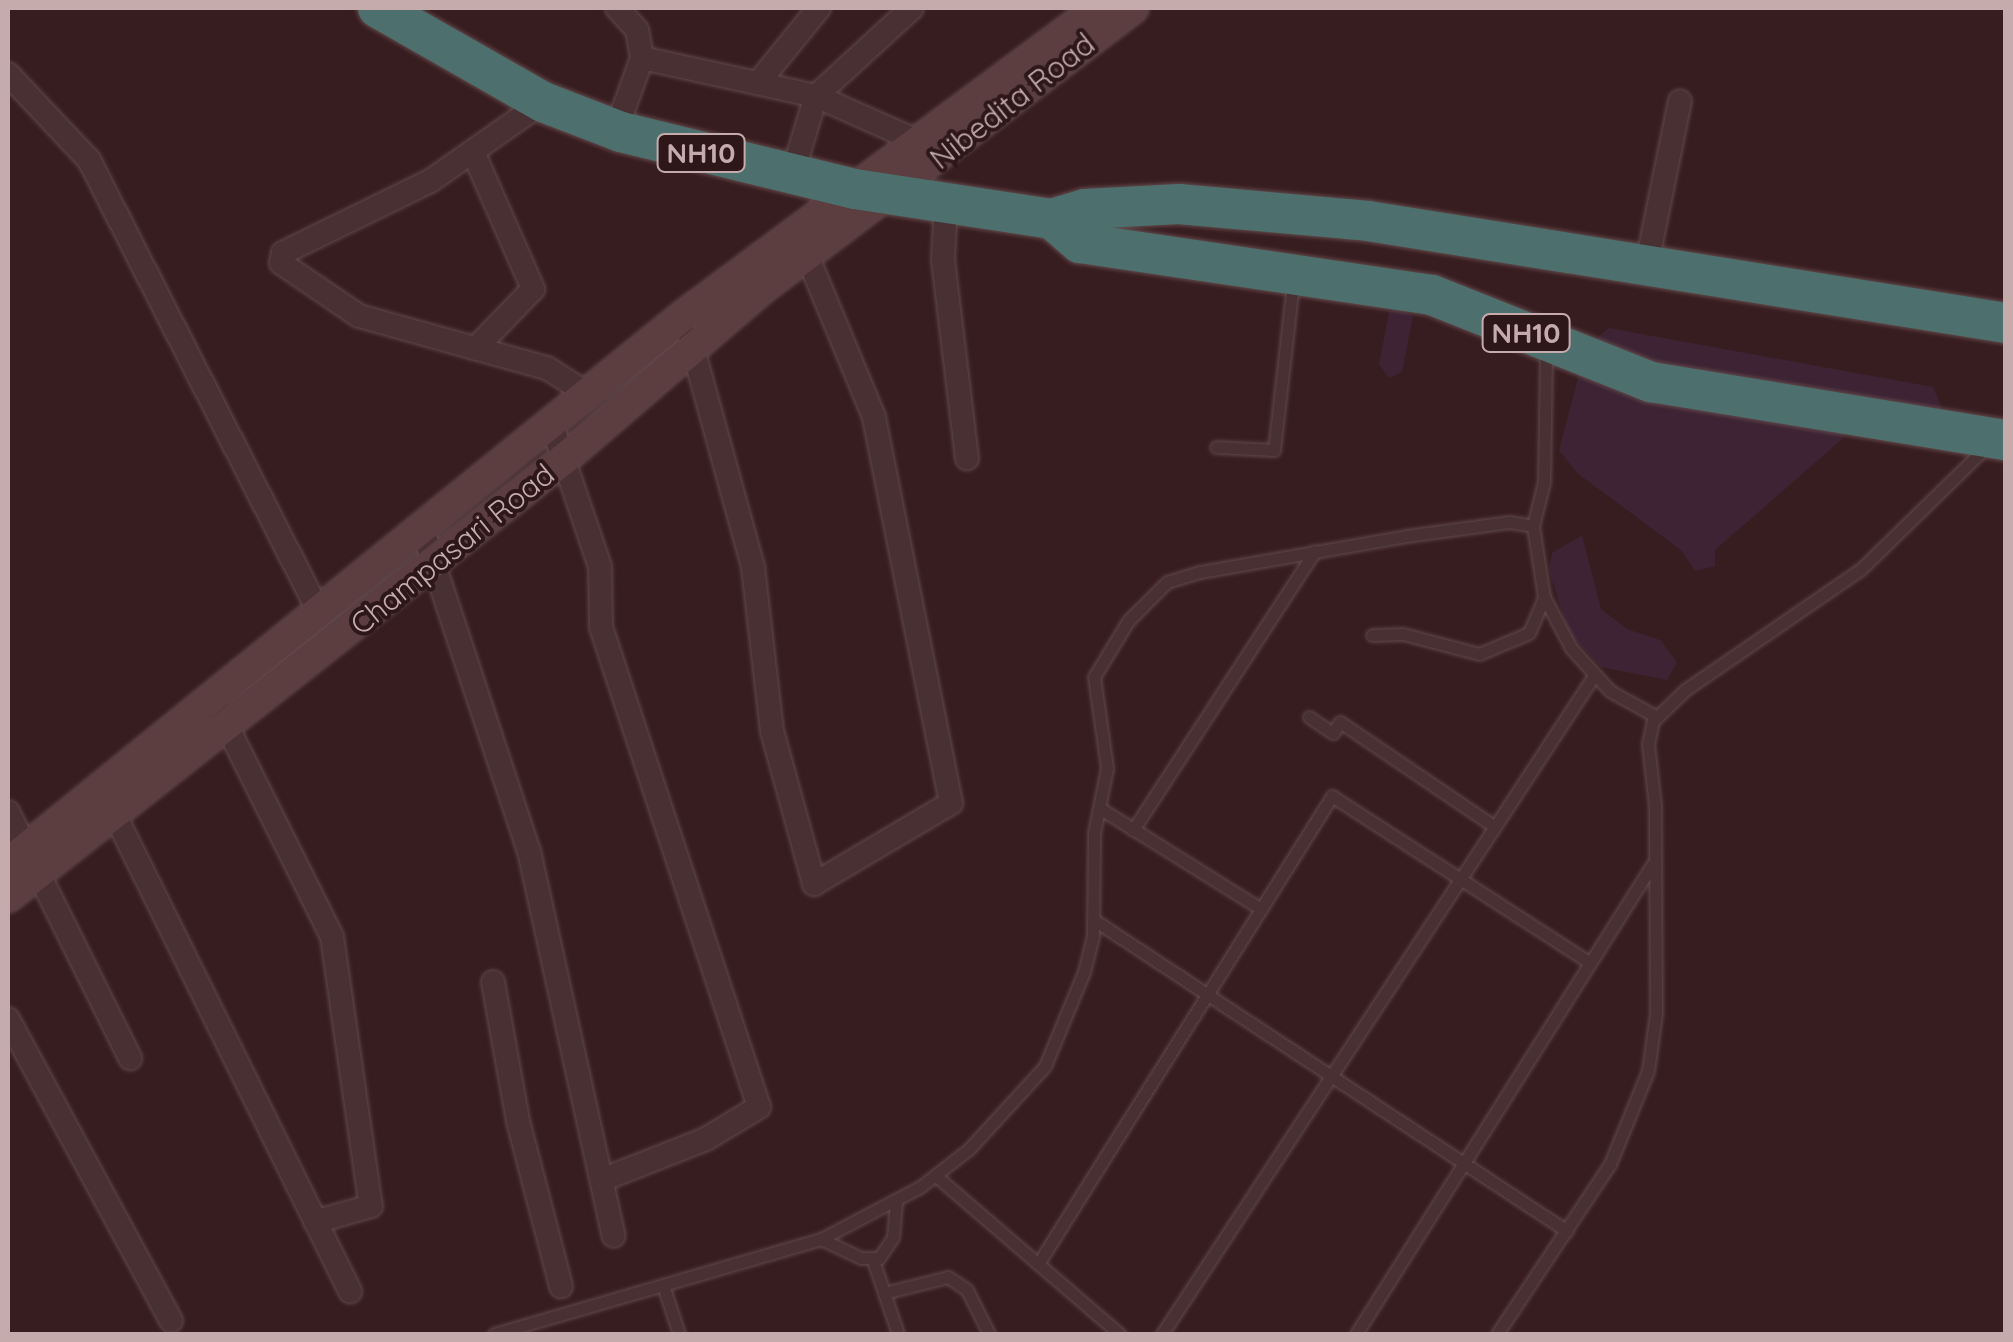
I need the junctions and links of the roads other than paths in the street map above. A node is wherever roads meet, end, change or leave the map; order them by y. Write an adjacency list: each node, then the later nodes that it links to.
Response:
1 (378, 8): 13 (highway, NH10)
2 (618, 8): 7 (street)
3 (819, 8): 9 (street)
4 (912, 8): 10 (street)
5 (1098, 8): 15 (main road, Nibedita Road)
6 (1132, 8): 18 (main road, Nibedita Road)
7 (642, 58): 9 (street); 14 (street)
8 (8, 74): 11 (street)
9 (758, 83): 10 (street)
10 (816, 96): 15 (street); 17 (street)
11 (18, 97): 40 (street)
12 (1680, 100): 22 (street)
13 (543, 102): 14 (highway, NH10); 16 (street)
14 (616, 130): 17 (highway, NH10)
15 (917, 141): 18 (main road, Nibedita Road)
16 (472, 152): 28 (street); 28 (street)
17 (793, 172): 18 (highway, NH10)
18 (874, 192): 19 (highway, NH10); 21 (main road, Champasari Road)
19 (946, 204): 20 (highway, NH10); 34 (street)
20 (1052, 219): 22 (highway, NH10); 23 (highway, NH10)
21 (803, 247): 24 (main road, Champasari Road); 27 (main road, Champasari Road); 27 (street)
22 (1646, 268): 25 (highway, NH10)
23 (1296, 274): 26 (highway, NH10); 32 (lane)
24 (684, 316): 27 (street); 29 (main road, Champasari Road)
25 (2006, 323)
26 (1546, 342): 31 (highway, NH10); 35 (lane)
27 (692, 346): 33 (main road, Champasari Road)
28 (476, 349): 29 (street)
29 (592, 396): 30 (main road, Champasari Road)
30 (552, 425): 33 (street); 36 (main road, Champasari Road)
31 (2000, 439): 45 (lane)
32 (1216, 447)
33 (564, 459): 38 (main road, Champasari Road); 67 (street)
34 (967, 459)
35 (1533, 526): 37 (lane); 39 (lane)
36 (422, 528): 38 (street); 40 (main road, Champasari Road)
37 (1315, 552): 48 (lane); 52 (lane)
38 (434, 564): 46 (main road, Champasari Road); 67 (street)
39 (1544, 597): 41 (lane); 42 (lane)
40 (318, 610): 43 (main road, Champasari Road)
41 (1372, 636)
42 (1594, 677): 45 (lane); 51 (lane)
43 (212, 694): 46 (street); 47 (main road, Champasari Road)
44 (1309, 717): 51 (lane)
45 (1657, 717): 54 (lane)
46 (228, 727): 50 (main road, Champasari Road); 69 (street)
47 (101, 786): 50 (street); 53 (main road, Champasari Road)
48 (1100, 810): 52 (lane); 58 (lane)
49 (8, 812): 53 (street)
50 (116, 817): 53 (main road, Champasari Road); 69 (street)
51 (1495, 826): 55 (lane)
52 (1133, 830): 57 (lane)
53 (24, 863): 56 (main road, Champasari Road); 63 (street)
54 (1652, 865): 59 (lane); 70 (lane)
55 (1460, 880): 57 (lane); 59 (lane); 64 (lane)
56 (8, 897)
57 (1261, 909): 61 (lane)
58 (1094, 920): 61 (lane); 66 (lane)
59 (1590, 963): 65 (lane)
60 (493, 982): 75 (street)
61 (1208, 994): 64 (lane); 74 (lane)
62 (8, 1019): 79 (street)
63 (130, 1058)
64 (1332, 1076): 65 (lane); 85 (lane)
65 (1464, 1163): 70 (lane); 86 (lane)
66 (936, 1176): 68 (lane); 74 (lane)
67 (602, 1180): 71 (street)
68 (896, 1201): 72 (lane); 73 (lane)
69 (315, 1222): 77 (street)
70 (1567, 1230): 87 (lane)
71 (614, 1236)
72 (822, 1239): 73 (lane); 76 (lane)
73 (873, 1260): 78 (lane)
74 (1038, 1264): 84 (lane)
75 (561, 1286)
76 (664, 1288): 80 (lane); 81 (lane)
77 (350, 1291)
78 (884, 1293): 82 (lane); 83 (lane)
79 (171, 1322)
80 (494, 1334)
81 (680, 1334)
82 (898, 1334)
83 (989, 1334)
84 (1120, 1334)
85 (1162, 1334)
86 (1356, 1334)
87 (1497, 1334)

